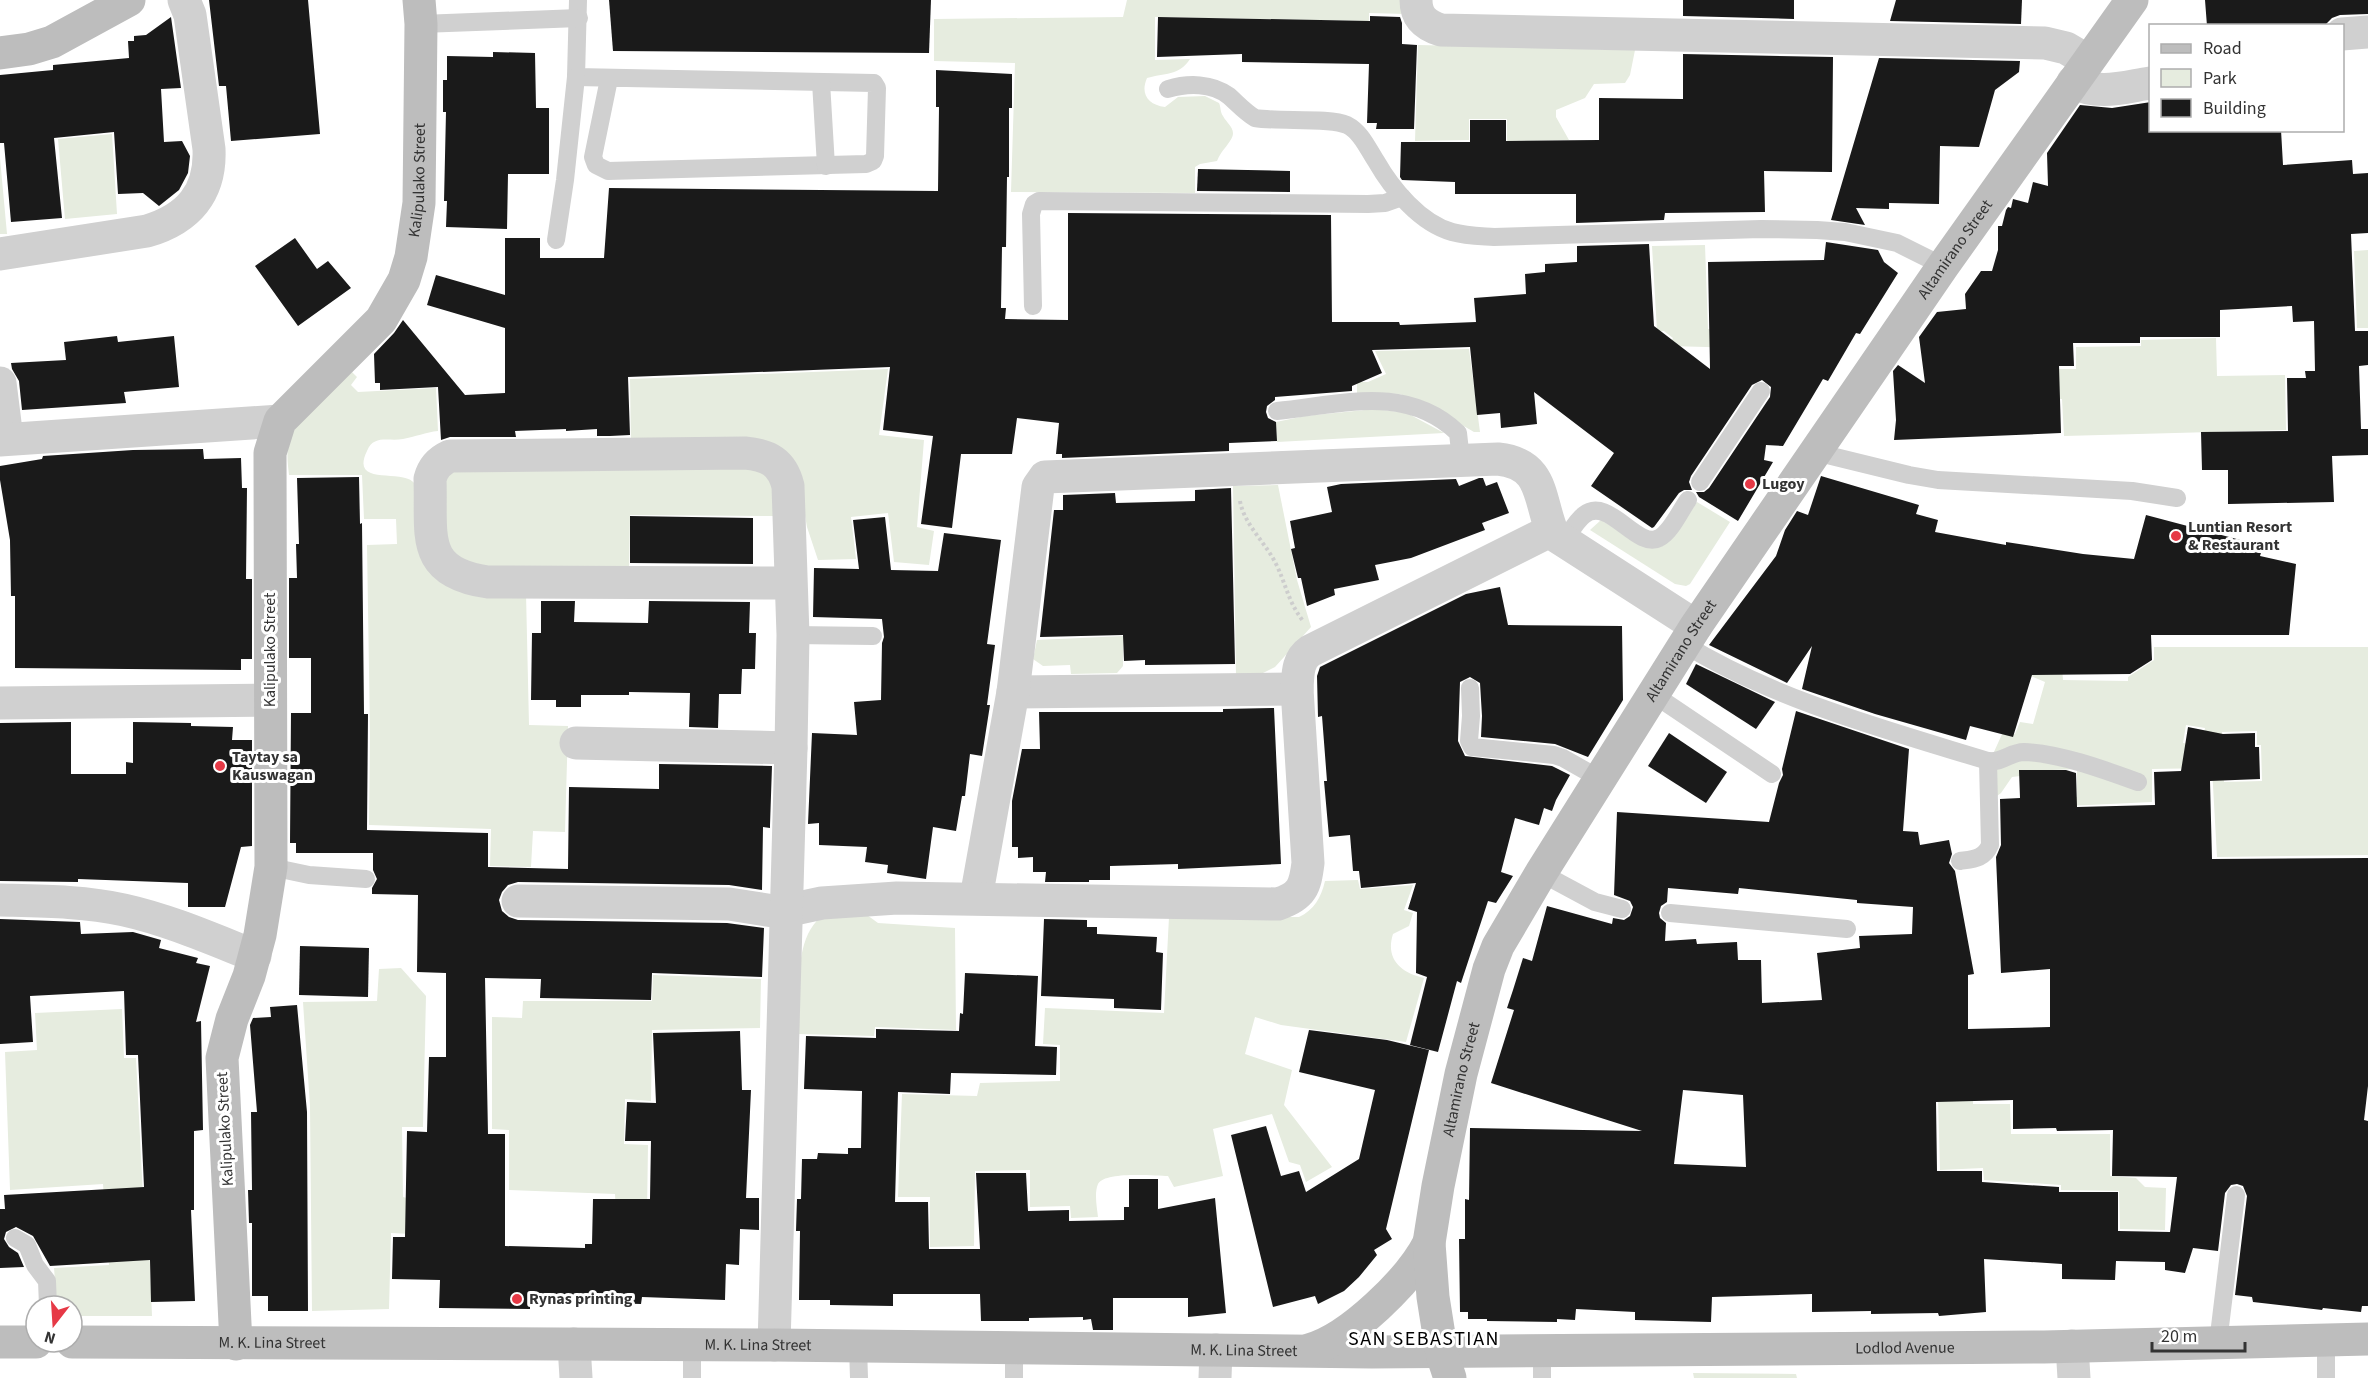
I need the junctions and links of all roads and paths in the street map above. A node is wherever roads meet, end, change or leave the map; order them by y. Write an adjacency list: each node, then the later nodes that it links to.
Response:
1 (129, 0): 10 (main road)
2 (184, 0): 20 (street)
3 (578, 0): 7 (lane)
4 (1416, 0): 11 (street)
5 (2132, 0): 11 (main road, Altamirano Street)
6 (420, 12): 7 (lane); 26 (main road, Kalipulako Street)
7 (579, 18): 12 (lane)
8 (2368, 32): 9 (street)
9 (2344, 34)
10 (0, 53)
11 (2081, 72): 15 (street); 21 (main road, Altamirano Street)
12 (576, 77): 13 (lane); 19 (lane)
13 (609, 79): 14 (lane); 17 (lane)
14 (821, 82): 17 (lane); 17 (lane)
15 (2149, 83)
16 (1168, 89): 18 (lane)
17 (826, 166)
18 (1402, 197): 21 (lane); 22 (lane)
19 (556, 240)
20 (0, 254)
21 (1943, 266): 28 (main road, Altamirano Street)
22 (1033, 306)
23 (0, 383): 27 (street)
24 (1761, 391): 31 (lane)
25 (1277, 411): 29 (lane)
26 (280, 421): 27 (street); 44 (main road, Kalipulako Street)
27 (4, 440)
28 (1815, 452): 32 (lane); 37 (main road, Altamirano Street)
29 (1461, 460): 30 (street); 34 (street)
30 (1239, 468): 39 (path); 42 (street)
31 (1701, 482)
32 (2177, 498)
33 (1688, 500): 34 (lane)
34 (1558, 538): 37 (street); 39 (street)
35 (791, 583): 35 (street); 36 (street)
36 (793, 635): 38 (lane); 47 (street)
37 (1690, 635): 43 (main road, Altamirano Street); 48 (lane)
38 (873, 636)
39 (1323, 644): 41 (street)
40 (1470, 688): 50 (lane)
41 (1297, 689): 42 (street); 56 (street)
42 (1013, 692): 56 (street)
43 (1653, 694): 49 (lane); 50 (main road, Altamirano Street)
44 (270, 700): 45 (street); 53 (main road, Kalipulako Street)
45 (0, 703)
46 (576, 743): 47 (street)
47 (791, 748): 60 (street)
48 (1988, 761): 51 (lane); 52 (lane)
49 (1772, 774)
50 (1600, 779): 54 (main road, Altamirano Street)
51 (2138, 782)
52 (1960, 861)
53 (271, 867): 55 (lane); 63 (main road, Kalipulako Street)
54 (1541, 873): 59 (lane); 66 (main road, Altamirano Street)
55 (366, 879)
56 (976, 898): 60 (street)
57 (0, 900): 63 (street)
58 (518, 901): 60 (street)
59 (1622, 909)
60 (788, 910): 77 (street)
61 (1670, 913): 62 (lane)
62 (1847, 929)
63 (255, 956): 74 (main road, Kalipulako Street)
64 (2236, 1195): 73 (lane)
65 (15, 1239): 67 (lane)
66 (1429, 1243): 79 (main road); 83 (main road, Altamirano Street)
67 (48, 1294)
68 (2368, 1339): 69 (main road, Lodlod Avenue)
69 (2326, 1340): 73 (main road, Lodlod Avenue); 88 (lane)
70 (0, 1342): 71 (main road)
71 (24, 1342)
72 (84, 1342): 74 (main road, M. K. Lina Street)
73 (2218, 1342): 78 (main road, Lodlod Avenue)
74 (236, 1344): 75 (main road, M. K. Lina Street)
75 (574, 1344): 76 (main road, M. K. Lina Street); 85 (street)
76 (692, 1345): 77 (main road, M. K. Lina Street); 86 (lane)
77 (774, 1345): 80 (main road, M. K. Lina Street)
78 (2072, 1346): 84 (main road, Lodlod Avenue); 87 (street)
79 (1300, 1351): 82 (main road, M. K. Lina Street); 83 (main road, M. K. Lina Street)
80 (859, 1362): 81 (main road, M. K. Lina Street)
81 (1014, 1363): 82 (main road, M. K. Lina Street)
82 (1216, 1364)
83 (1446, 1364): 84 (main road, Lodlod Avenue)
84 (1542, 1364)
85 (576, 1378)
86 (692, 1378)
87 (2073, 1378)
88 (2326, 1378)

